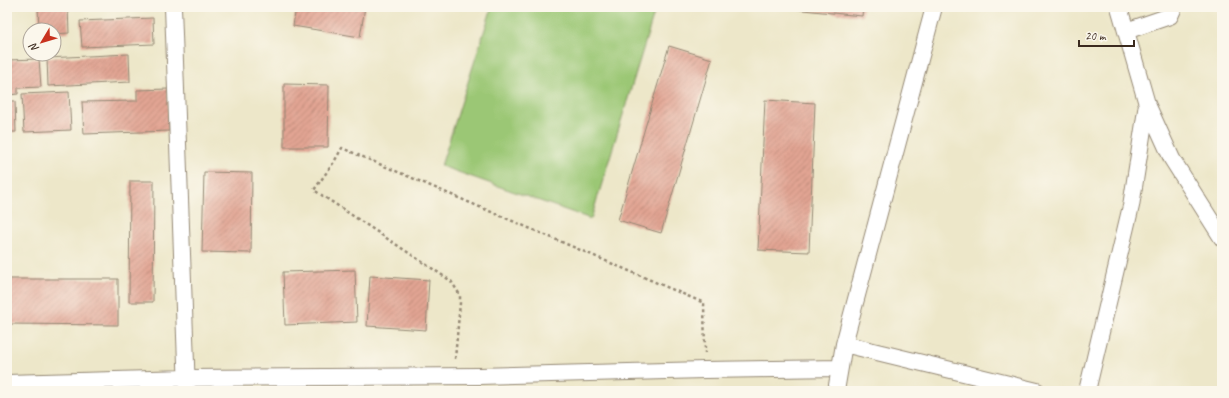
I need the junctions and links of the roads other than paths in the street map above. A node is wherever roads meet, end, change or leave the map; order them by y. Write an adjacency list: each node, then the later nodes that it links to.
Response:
1 (173, 7): 11 (street)
2 (934, 7): 8 (street)
3 (1119, 7): 5 (street)
4 (1174, 7): 5 (street)
5 (1126, 31): 6 (street)
6 (1147, 104): 7 (street); 15 (street)
7 (1222, 238)
8 (844, 344): 9 (street); 14 (street)
9 (840, 368): 12 (street); 13 (street)
10 (7, 383): 11 (street)
11 (187, 384): 12 (street)
12 (478, 384)
13 (836, 391)
14 (1037, 391)
15 (1086, 391)

